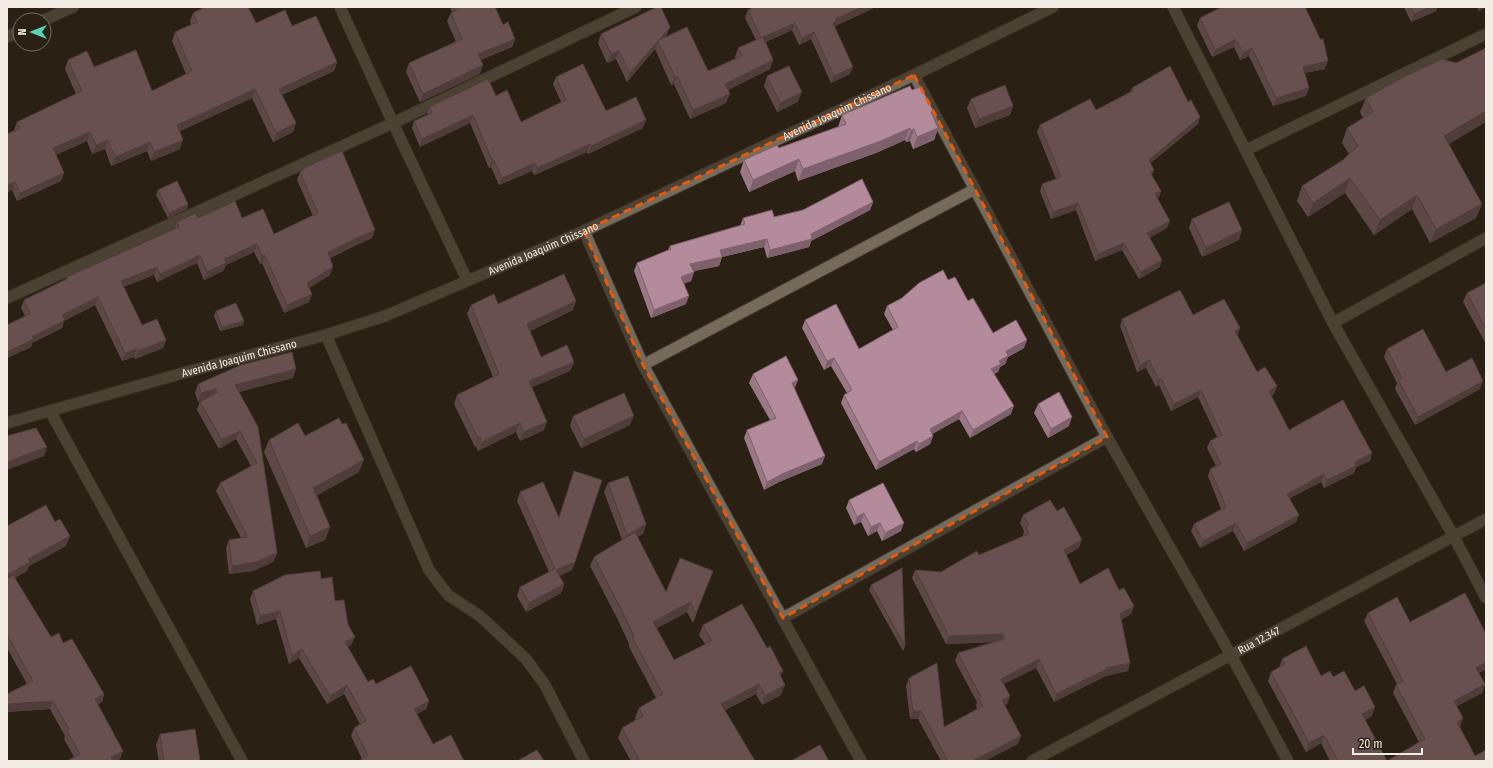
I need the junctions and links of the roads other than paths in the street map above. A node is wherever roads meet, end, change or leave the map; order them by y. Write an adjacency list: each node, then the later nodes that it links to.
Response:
1 (73, 7): 6 (street)
2 (340, 7): 9 (street)
3 (636, 7): 9 (street)
4 (1053, 7): 8 (street, Avenida Joaquim Chissano)
5 (1173, 7): 10 (street)
6 (52, 16)
7 (1486, 34): 10 (street)
8 (914, 75): 11 (street); 12 (street, Avenida Joaquim Chissano)
9 (393, 123): 14 (street); 15 (street)
10 (1246, 150): 16 (street)
11 (975, 189): 18 (street); 21 (street)
12 (584, 231): 14 (street, Avenida Joaquim Chissano); 18 (street)
13 (1486, 238): 16 (street)
14 (467, 280): 17 (street, Avenida Joaquim Chissano)
15 (7, 298)
16 (1333, 322): 23 (street)
17 (326, 335): 19 (street, Avenida Joaquim Chissano); 28 (street)
18 (643, 365): 25 (street)
19 (50, 411): 20 (street, Avenida Joaquim Chissano); 27 (street)
20 (7, 423)
21 (1107, 437): 25 (street); 26 (street)
22 (1486, 519): 23 (street, Rua 12.347)
23 (1454, 537): 24 (street); 26 (street, Rua 12.347)
24 (1486, 598)
25 (783, 618): 29 (street)
26 (1231, 655): 30 (street, Rua 12.347); 31 (street)
27 (242, 761)
28 (584, 761)
29 (861, 761)
30 (1032, 761)
31 (1288, 761)

